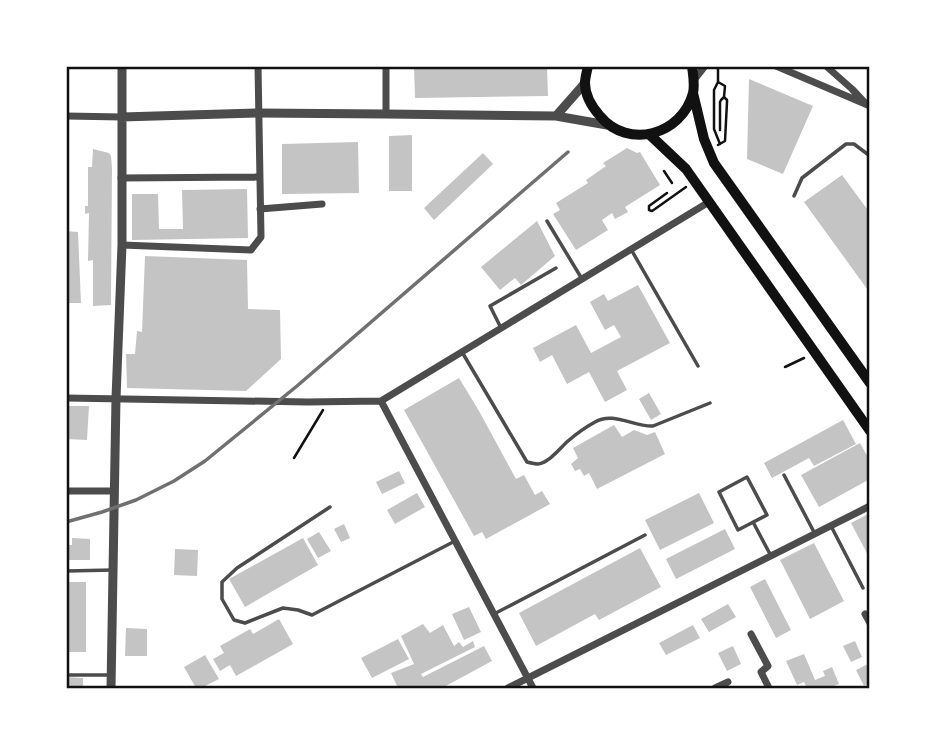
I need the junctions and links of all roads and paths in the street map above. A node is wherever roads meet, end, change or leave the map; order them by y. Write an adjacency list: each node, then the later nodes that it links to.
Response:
1 (122, 66): 20 (street)
2 (258, 66): 16 (street)
3 (386, 66): 17 (street)
4 (587, 66): 12 (main road)
5 (692, 66): 10 (main road)
6 (705, 66): 10 (street)
7 (718, 66): 11 (path)
8 (776, 66): 15 (street)
9 (825, 66): 15 (street)
10 (694, 80): 13 (main road)
11 (718, 82): 14 (path); 24 (path)
12 (585, 83): 19 (street); 21 (main road)
13 (693, 93): 23 (main road); 25 (main road)
14 (724, 97): 22 (path); 24 (path)
15 (869, 106)
16 (257, 113): 17 (street); 20 (street); 28 (street)
17 (386, 114): 19 (street)
18 (66, 116): 20 (street)
19 (556, 116): 21 (street)
20 (121, 117): 29 (street)
21 (607, 125): 23 (main road)
22 (720, 130)
23 (650, 135): 30 (main road)
24 (720, 144): 25 (path)
25 (709, 150): 47 (main road)
26 (870, 156): 33 (lane)
27 (664, 171): 31 (path)
28 (259, 177): 29 (street); 36 (street)
29 (121, 178): 38 (street)
30 (695, 181): 32 (path); 34 (main road)
31 (672, 183)
32 (667, 193)
33 (794, 196)
34 (709, 202): 39 (street); 44 (main road)
35 (323, 204): 36 (street)
36 (260, 209): 38 (street)
37 (547, 221): 41 (lane)
38 (122, 246): 49 (street)
39 (631, 249): 41 (street); 45 (lane)
40 (555, 268): 42 (lane)
41 (582, 279): 42 (street)
42 (501, 328): 43 (street)
43 (461, 352): 50 (street); 52 (lane)
44 (815, 352): 46 (path); 53 (main road)
45 (698, 366)
46 (785, 367)
47 (870, 383)
48 (66, 398): 49 (street)
49 (116, 398): 51 (street); 57 (street)
50 (381, 401): 51 (street); 64 (street)
51 (327, 402): 54 (path)
52 (710, 403)
53 (870, 431)
54 (294, 458)
55 (784, 475): 62 (lane)
56 (66, 491): 57 (street)
57 (114, 491): 66 (street)
58 (870, 506): 61 (street)
59 (330, 507): 64 (lane)
60 (753, 523): 60 (lane); 65 (lane)
61 (831, 526): 62 (street); 68 (lane)
62 (815, 534): 65 (street)
63 (645, 535): 69 (lane)
64 (455, 541): 69 (street)
65 (771, 556): 75 (street)
66 (113, 570): 67 (lane); 74 (street)
67 (66, 571)
68 (863, 588)
69 (494, 614): 75 (street)
70 (865, 614): 71 (street)
71 (870, 623)
72 (751, 634): 81 (street)
73 (66, 675): 74 (lane)
74 (111, 675): 77 (street)
75 (528, 678): 78 (street); 79 (street)
76 (728, 682): 80 (street)
77 (111, 688)
78 (508, 688)
79 (533, 688)
80 (715, 688)
81 (769, 688)

